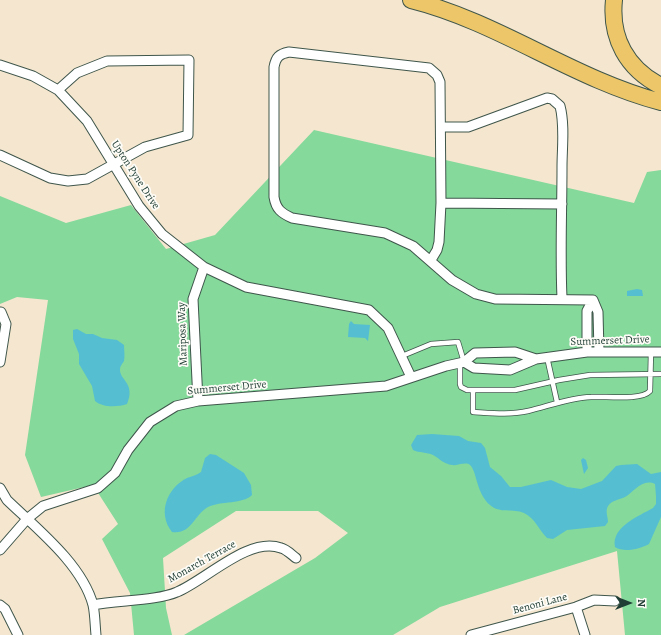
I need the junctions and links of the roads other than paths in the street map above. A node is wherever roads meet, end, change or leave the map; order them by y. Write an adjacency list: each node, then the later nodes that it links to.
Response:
1 (411, 0): 6 (highway)
2 (614, 0): 4 (highway)
3 (0, 65): 5 (street, Upton Pyne Drive)
4 (661, 86)
5 (58, 90): 9 (street, Upton Pyne Drive); 9 (street)
6 (661, 102)
7 (441, 126): 10 (street); 11 (street); 12 (street)
8 (0, 155): 9 (street)
9 (113, 166): 13 (street, Upton Pyne Drive)
10 (441, 204): 11 (street); 12 (street)
11 (562, 204): 14 (street)
12 (431, 260): 14 (street)
13 (204, 267): 23 (street, Upton Pyne Drive); 33 (street, Mariposa Way)
14 (562, 298): 15 (street)
15 (592, 300): 17 (street); 18 (street)
16 (2, 312): 26 (street)
17 (587, 321): 18 (street); 19 (street)
18 (598, 321): 20 (street)
19 (587, 352): 20 (street, Summerset Drive); 24 (street, Summerset Drive)
20 (599, 352): 21 (street, Summerset Drive)
21 (651, 352): 22 (street, Summerset Drive); 28 (lane)
22 (661, 352)
23 (402, 356): 27 (lane); 30 (street, Upton Pyne Drive)
24 (548, 357): 25 (street, Summerset Drive); 31 (lane)
25 (536, 359): 27 (street, Summerset Drive); 27 (street, Summerset Drive)
26 (0, 362)
27 (462, 363): 30 (street, Summerset Drive); 32 (lane)
28 (650, 374): 29 (lane); 31 (lane); 34 (lane)
29 (661, 374)
30 (412, 377): 33 (street, Summerset Drive)
31 (553, 381): 32 (lane); 34 (lane)
32 (473, 390): 34 (lane)
33 (198, 401): 36 (street, Summerset Drive)
34 (557, 402)
35 (0, 488): 36 (street)
36 (27, 520): 37 (street, Summerset Drive); 41 (street)
37 (0, 550)
38 (296, 558): 41 (street, Monarch Terrace)
39 (615, 601): 42 (street, Benoni Lane)
40 (0, 605): 44 (street)
41 (93, 605): 45 (street)
42 (576, 607): 43 (street, Benoni Lane); 48 (street)
43 (504, 626): 46 (street, Benoni Lane); 47 (street)
44 (18, 635)
45 (96, 635)
46 (471, 635)
47 (506, 635)
48 (585, 635)

